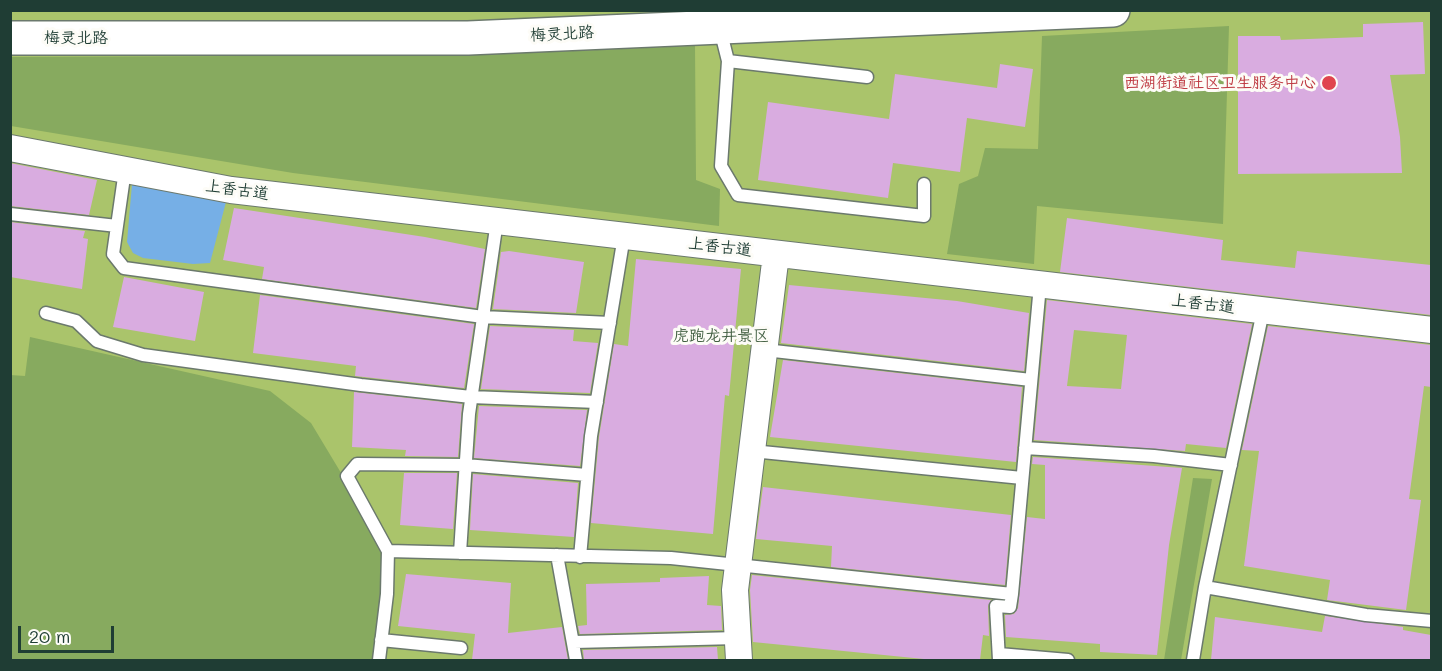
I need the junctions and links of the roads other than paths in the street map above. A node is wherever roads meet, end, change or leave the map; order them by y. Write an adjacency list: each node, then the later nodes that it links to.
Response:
1 (1113, 10): 2 (street, 梅灵北路)
2 (720, 28): 3 (street, 梅灵北路); 4 (lane)
3 (10, 38)
4 (728, 61): 5 (lane); 8 (lane)
5 (867, 77)
6 (10, 148): 7 (street, 上香古道)
7 (125, 170): 10 (street, 上香古道); 11 (lane)
8 (924, 184)
9 (10, 214): 11 (lane)
10 (497, 221): 12 (street, 上香古道); 17 (lane)
11 (117, 226): 17 (lane)
12 (624, 236): 13 (street, 上香古道); 18 (lane)
13 (777, 254): 14 (street, 上香古道); 20 (street)
14 (1040, 285): 15 (street, 上香古道); 21 (lane)
15 (1263, 310): 19 (street, 上香古道); 27 (lane)
16 (46, 313): 22 (lane)
17 (483, 317): 18 (lane); 22 (lane)
18 (610, 323): 23 (lane)
19 (1431, 330)
20 (765, 350): 21 (lane); 25 (street)
21 (1031, 380): 24 (lane)
22 (471, 397): 23 (lane); 26 (lane)
23 (597, 402): 28 (lane)
24 (1025, 448): 27 (lane); 29 (lane)
25 (752, 451): 29 (lane); 34 (street)
26 (465, 465): 28 (lane); 30 (lane); 31 (lane)
27 (1230, 465): 35 (lane)
28 (587, 475): 33 (lane)
29 (1022, 478): 36 (lane)
30 (388, 551): 31 (lane); 38 (lane)
31 (460, 553): 32 (lane)
32 (557, 555): 33 (lane); 39 (lane)
33 (580, 556): 34 (lane)
34 (738, 566): 36 (lane); 41 (street)
35 (1205, 587): 37 (lane); 46 (lane)
36 (1012, 594): 42 (lane)
37 (1431, 621)
38 (381, 640): 40 (lane); 43 (lane)
39 (574, 642): 41 (lane); 44 (lane)
40 (461, 648)
41 (739, 655)
42 (999, 657): 45 (lane)
43 (379, 660)
44 (576, 660)
45 (1068, 660)
46 (1193, 660)

